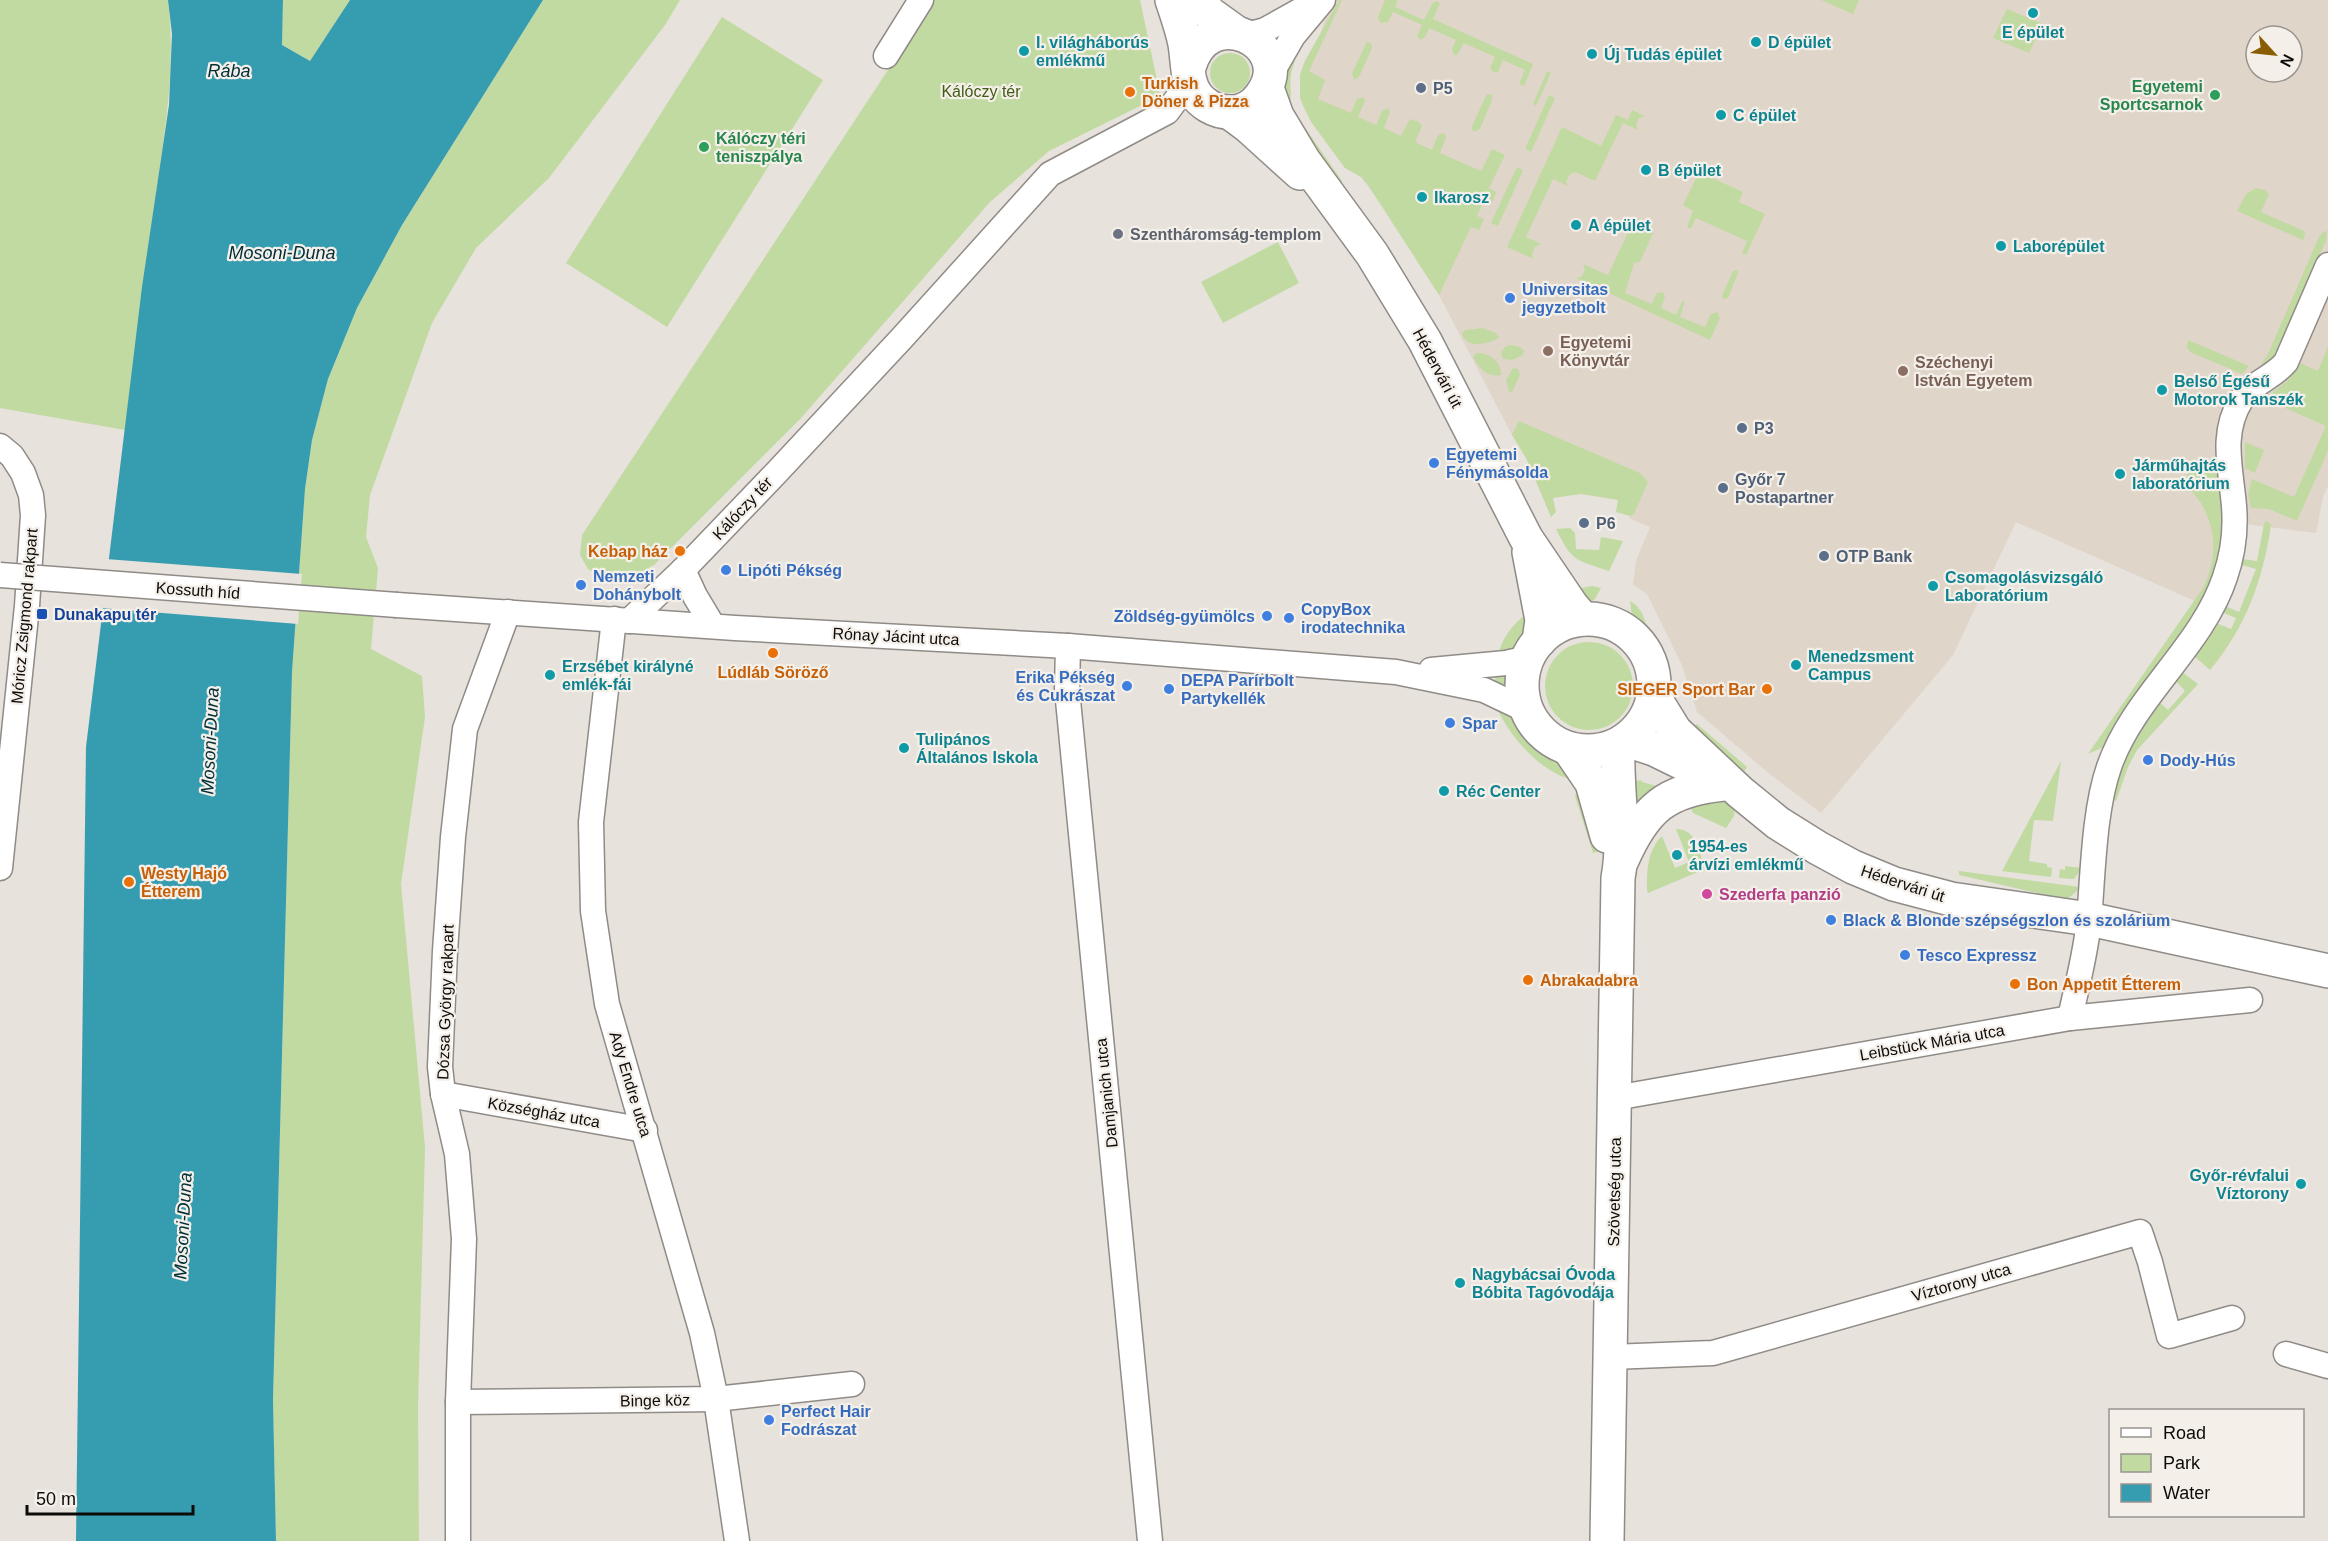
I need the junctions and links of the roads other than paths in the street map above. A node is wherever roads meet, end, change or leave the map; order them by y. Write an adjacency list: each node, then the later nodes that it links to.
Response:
1 (921, 0): 7 (street)
2 (1172, 0): 8 (street)
3 (1200, 0): 6 (street)
4 (1317, 0): 6 (street)
5 (1323, 0): 9 (street)
6 (1240, 33): 8 (street, Kálóczy tér); 9 (street)
7 (886, 56)
8 (1190, 74): 10 (street); 15 (street, Kálóczy tér)
9 (1268, 82): 10 (street); 11 (street, Hédervári út)
10 (1229, 112): 11 (street, Hédervári út)
11 (1337, 206): 14 (street, Hédervári út)
12 (2328, 265): 32 (street)
13 (0, 446): 30 (street, Móricz Zsigmond rakpart)
14 (1526, 538): 19 (street, Hédervári út); 23 (street, Hédervári út)
15 (683, 570): 20 (street, Kálóczy tér); 21 (street)
16 (0, 575): 17 (street, Kossuth híd, bridge)
17 (397, 605): 18 (street, Rónay Jácint utca)
18 (508, 612): 20 (street, Rónay Jácint utca); 36 (street, Dózsa György rakpart)
19 (1583, 619): 23 (street); 25 (street)
20 (621, 620): 21 (street, Rónay Jácint utca); 38 (street, Ady Endre utca)
21 (713, 626): 22 (street, Rónay Jácint utca)
22 (1068, 646): 24 (street, Rónay Jácint utca); 48 (street, Damjanich utca)
23 (1533, 650): 24 (street, Rónay Jácint utca); 26 (street)
24 (1396, 672): 26 (street, Rónay Jácint utca)
25 (1654, 697): 27 (street); 29 (street, Hédervári út)
26 (1526, 710): 28 (street)
27 (1622, 743): 28 (street); 29 (street, Hédervári út); 31 (street, Szövetség utca)
28 (1569, 749): 31 (street, Szövetség utca)
29 (1731, 788): 31 (street); 32 (street, Hédervári út)
30 (0, 868)
31 (1620, 869): 37 (street, Szövetség utca)
32 (2089, 920): 33 (street, Hédervári út); 35 (street)
33 (2328, 971)
34 (2250, 999): 35 (street, Leibstück Mária utca)
35 (2070, 1018): 37 (street, Leibstück Mária utca)
36 (442, 1094): 38 (street, Községház utca); 45 (street, Dózsa György rakpart)
37 (1615, 1098): 41 (street, Szövetség utca)
38 (645, 1130): 44 (street, Ady Endre utca)
39 (2232, 1318): 41 (street, Víztorony utca)
40 (2286, 1354): 42 (street)
41 (1611, 1357): 49 (street, Szövetség utca)
42 (2328, 1366)
43 (852, 1384): 44 (street, Binge köz)
44 (716, 1399): 45 (street, Binge köz); 47 (street, Ady Endre utca)
45 (458, 1402): 46 (street, Dózsa György rakpart)
46 (458, 1541)
47 (737, 1541)
48 (1150, 1541)
49 (1607, 1541)

